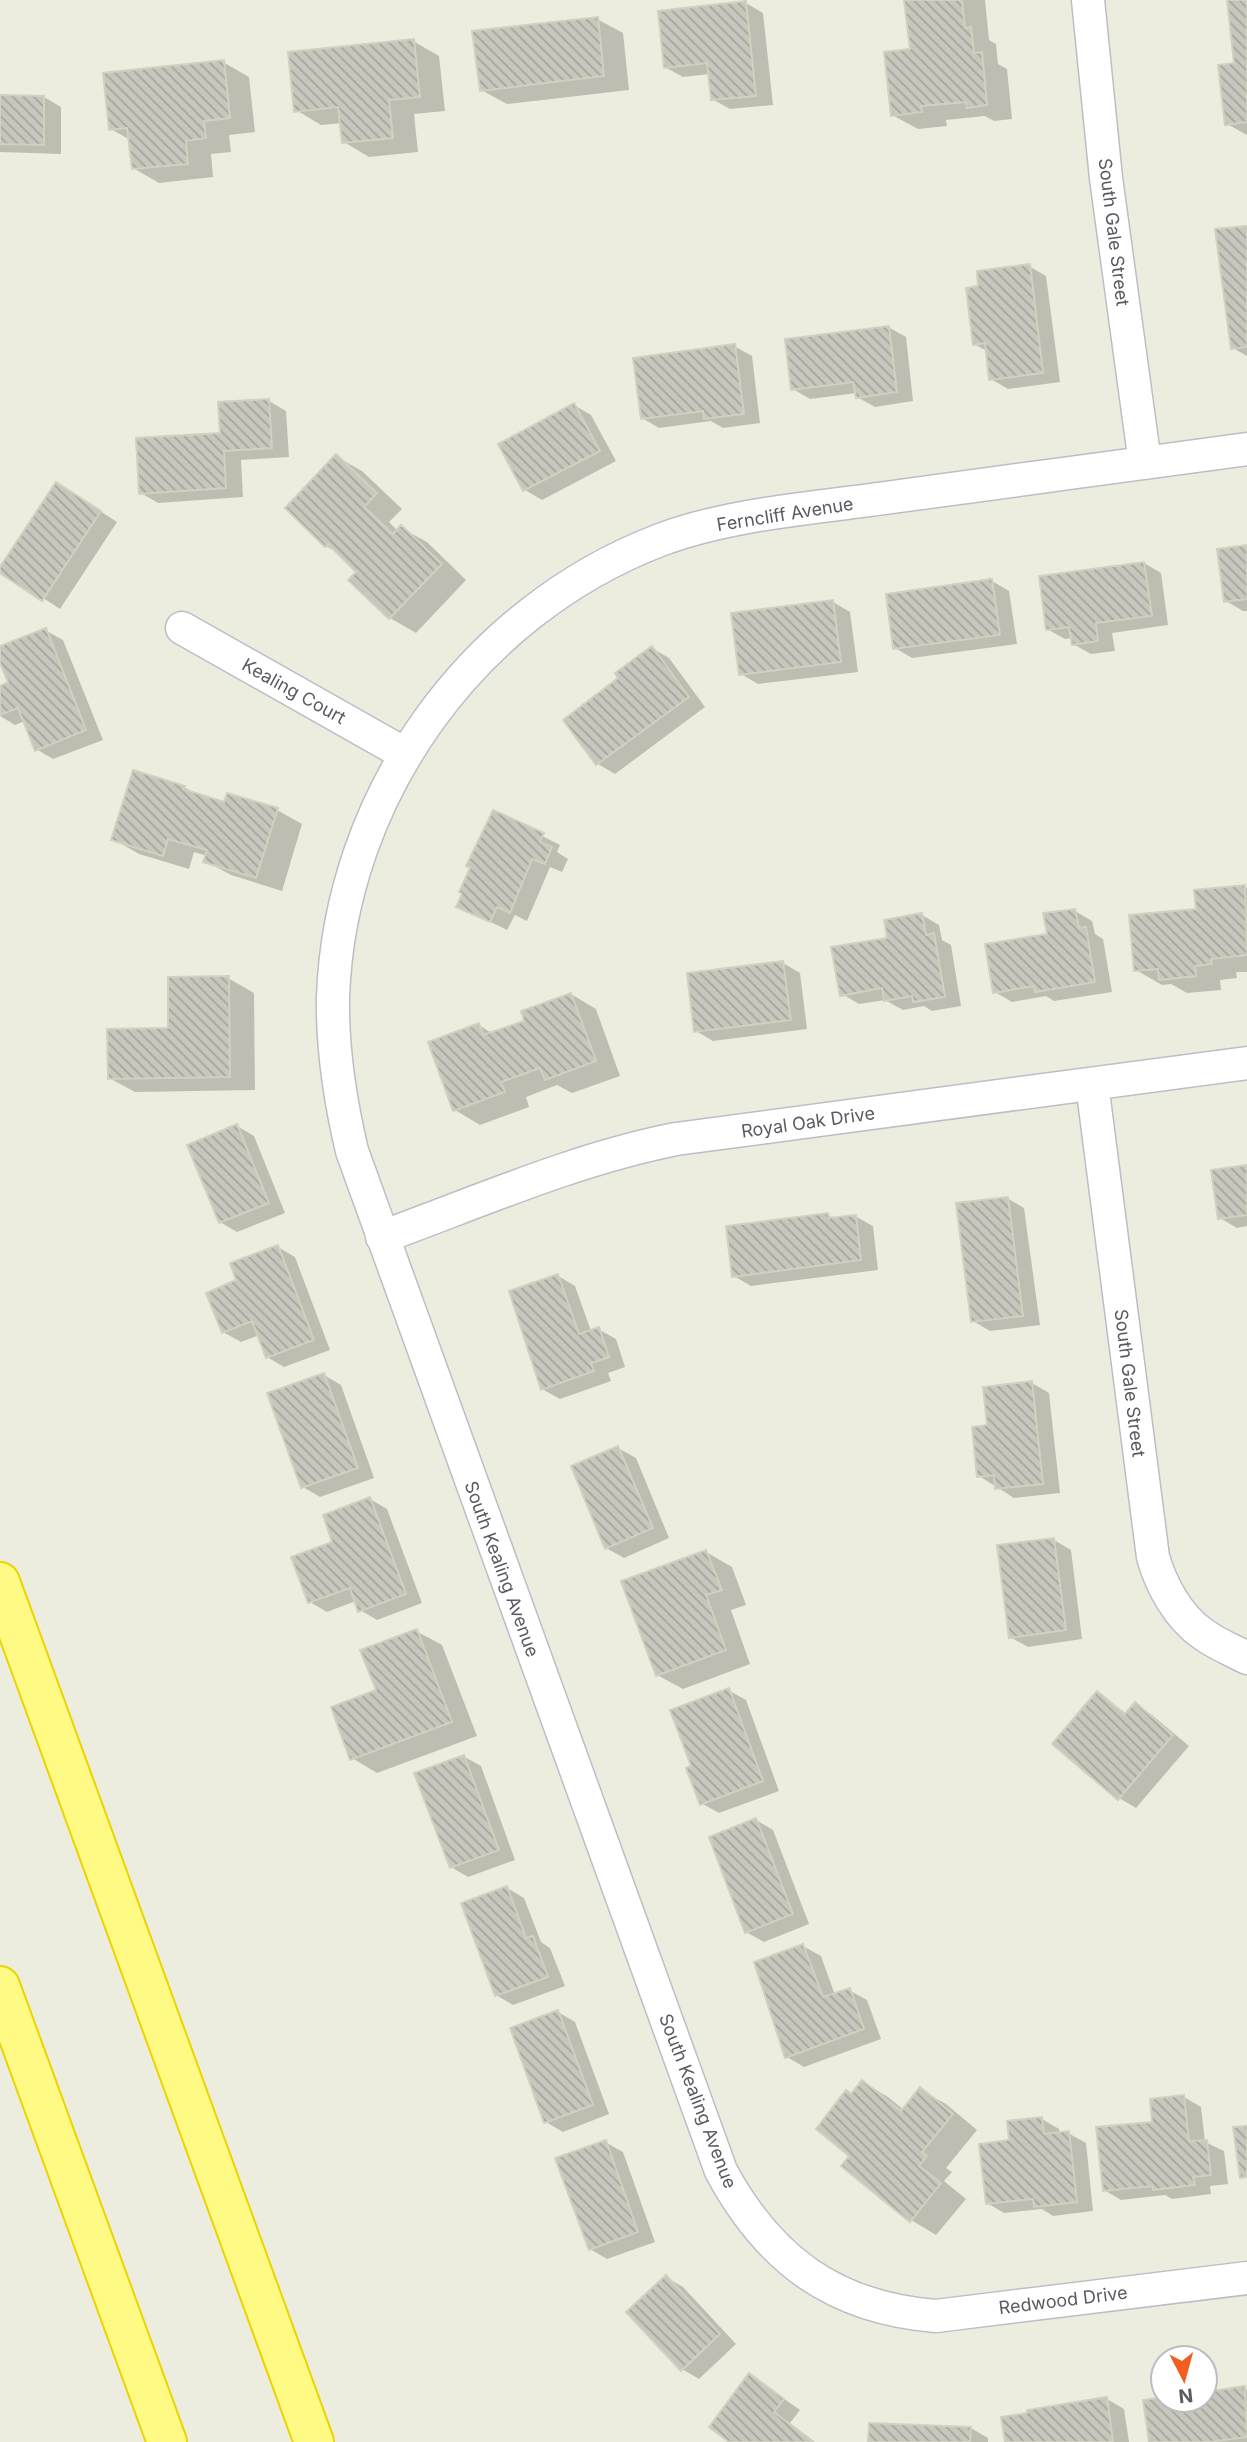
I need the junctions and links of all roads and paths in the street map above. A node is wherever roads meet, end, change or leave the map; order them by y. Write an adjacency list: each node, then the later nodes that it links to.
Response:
1 (1088, 0): 3 (street, South Gale Street)
2 (1247, 449): 3 (street, Ferncliff Avenue)
3 (1145, 463): 5 (street, Ferncliff Avenue)
4 (182, 628): 5 (street, Kealing Court)
5 (405, 754): 8 (street, South Kealing Avenue)
6 (1247, 1063): 7 (street, Royal Oak Drive)
7 (1092, 1084): 8 (street, Royal Oak Drive); 10 (street, South Gale Street)
8 (382, 1237): 13 (street, South Kealing Avenue)
9 (0, 1582): 15 (highway)
10 (1239, 1654)
11 (0, 1986): 14 (highway)
12 (1247, 2278): 13 (street, Redwood Drive)
13 (880, 2306)
14 (167, 2442)
15 (314, 2442)

